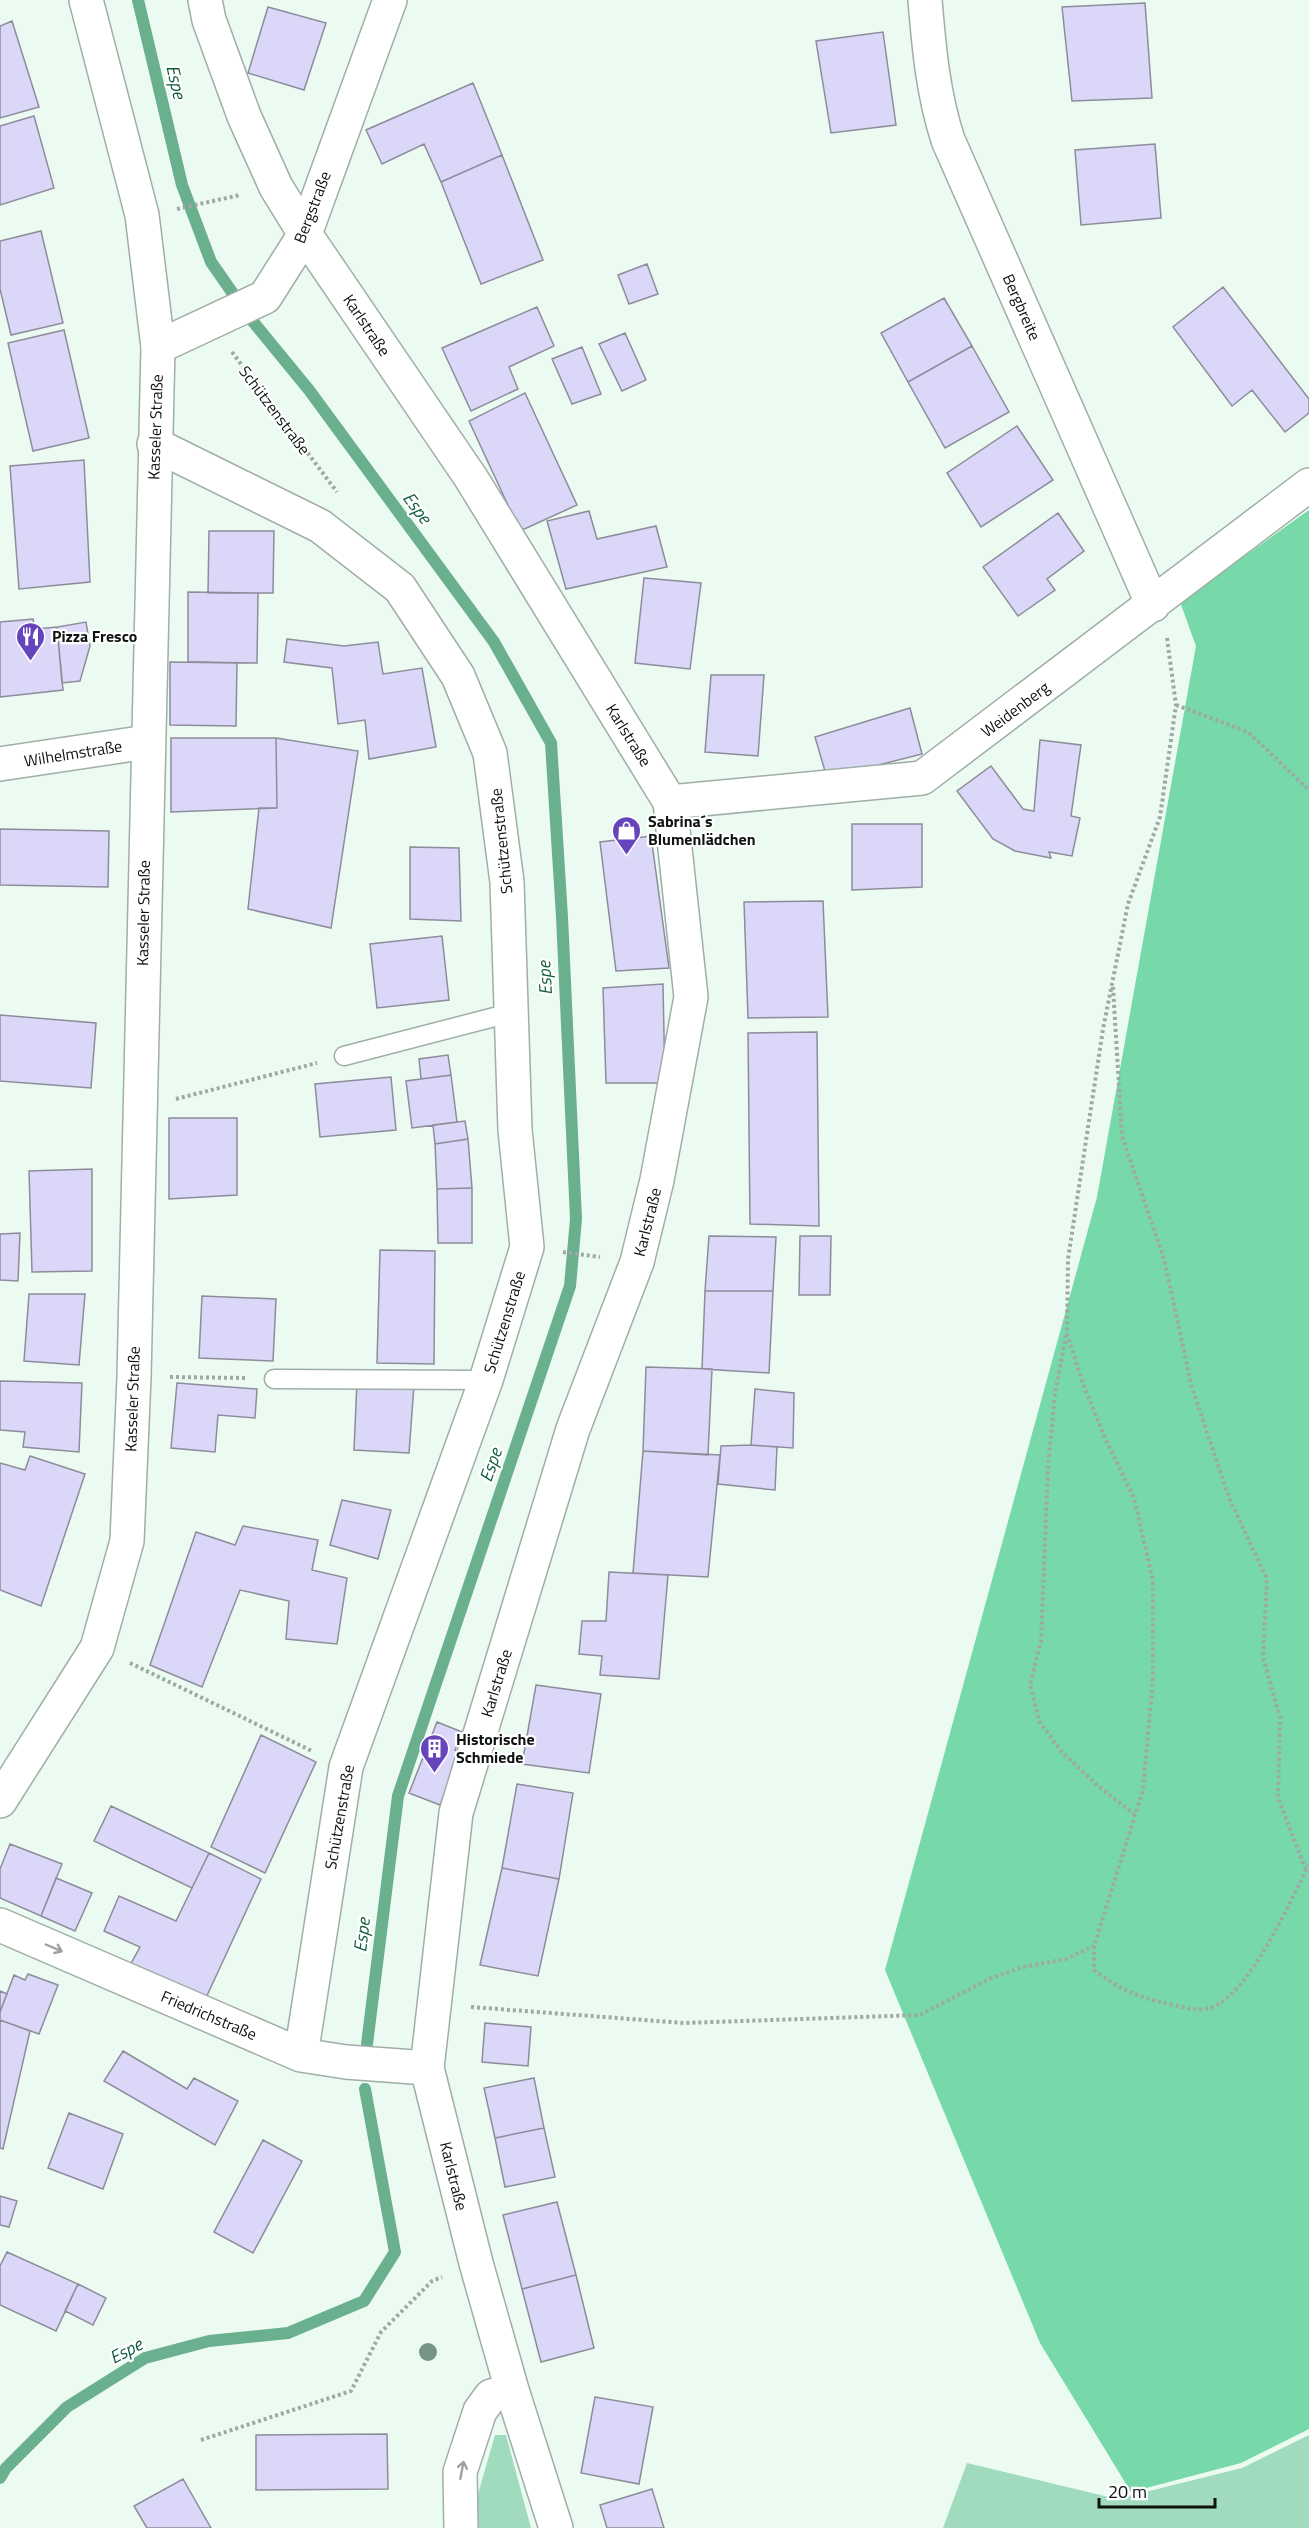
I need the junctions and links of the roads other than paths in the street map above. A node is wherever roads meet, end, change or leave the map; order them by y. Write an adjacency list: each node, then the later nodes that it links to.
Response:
1 (86, 0): 6 (street, Kasseler Straße)
2 (206, 0): 5 (street, Karlstraße)
3 (390, 0): 5 (street, Bergstraße)
4 (925, 0): 9 (street, Bergbreite)
5 (305, 234): 6 (street, Bergstraße); 12 (street, Karlstraße)
6 (158, 347): 7 (street, Kasseler Straße)
7 (154, 444): 10 (street, Kasseler Straße); 13 (street, Schützenstraße)
8 (1309, 485): 9 (street, Weidenberg)
9 (1153, 605): 12 (street, Weidenberg)
10 (147, 742): 11 (street, Wilhelmstraße); 17 (street, Kasseler Straße)
11 (0, 764)
12 (670, 802): 20 (street, Karlstraße)
13 (510, 1014): 14 (lane); 16 (street, Schützenstraße)
14 (344, 1056)
15 (274, 1378): 16 (lane)
16 (486, 1380): 19 (street, Schützenstraße)
17 (0, 1801)
18 (0, 1925): 19 (street, Friedrichstraße, one-way to 19)
19 (301, 2055): 20 (street, Friedrichstraße)
20 (427, 2068): 21 (street, Karlstraße)
21 (512, 2390): 22 (street, one-way to 21); 23 (street, Karlstraße)
22 (461, 2528)
23 (556, 2528)

